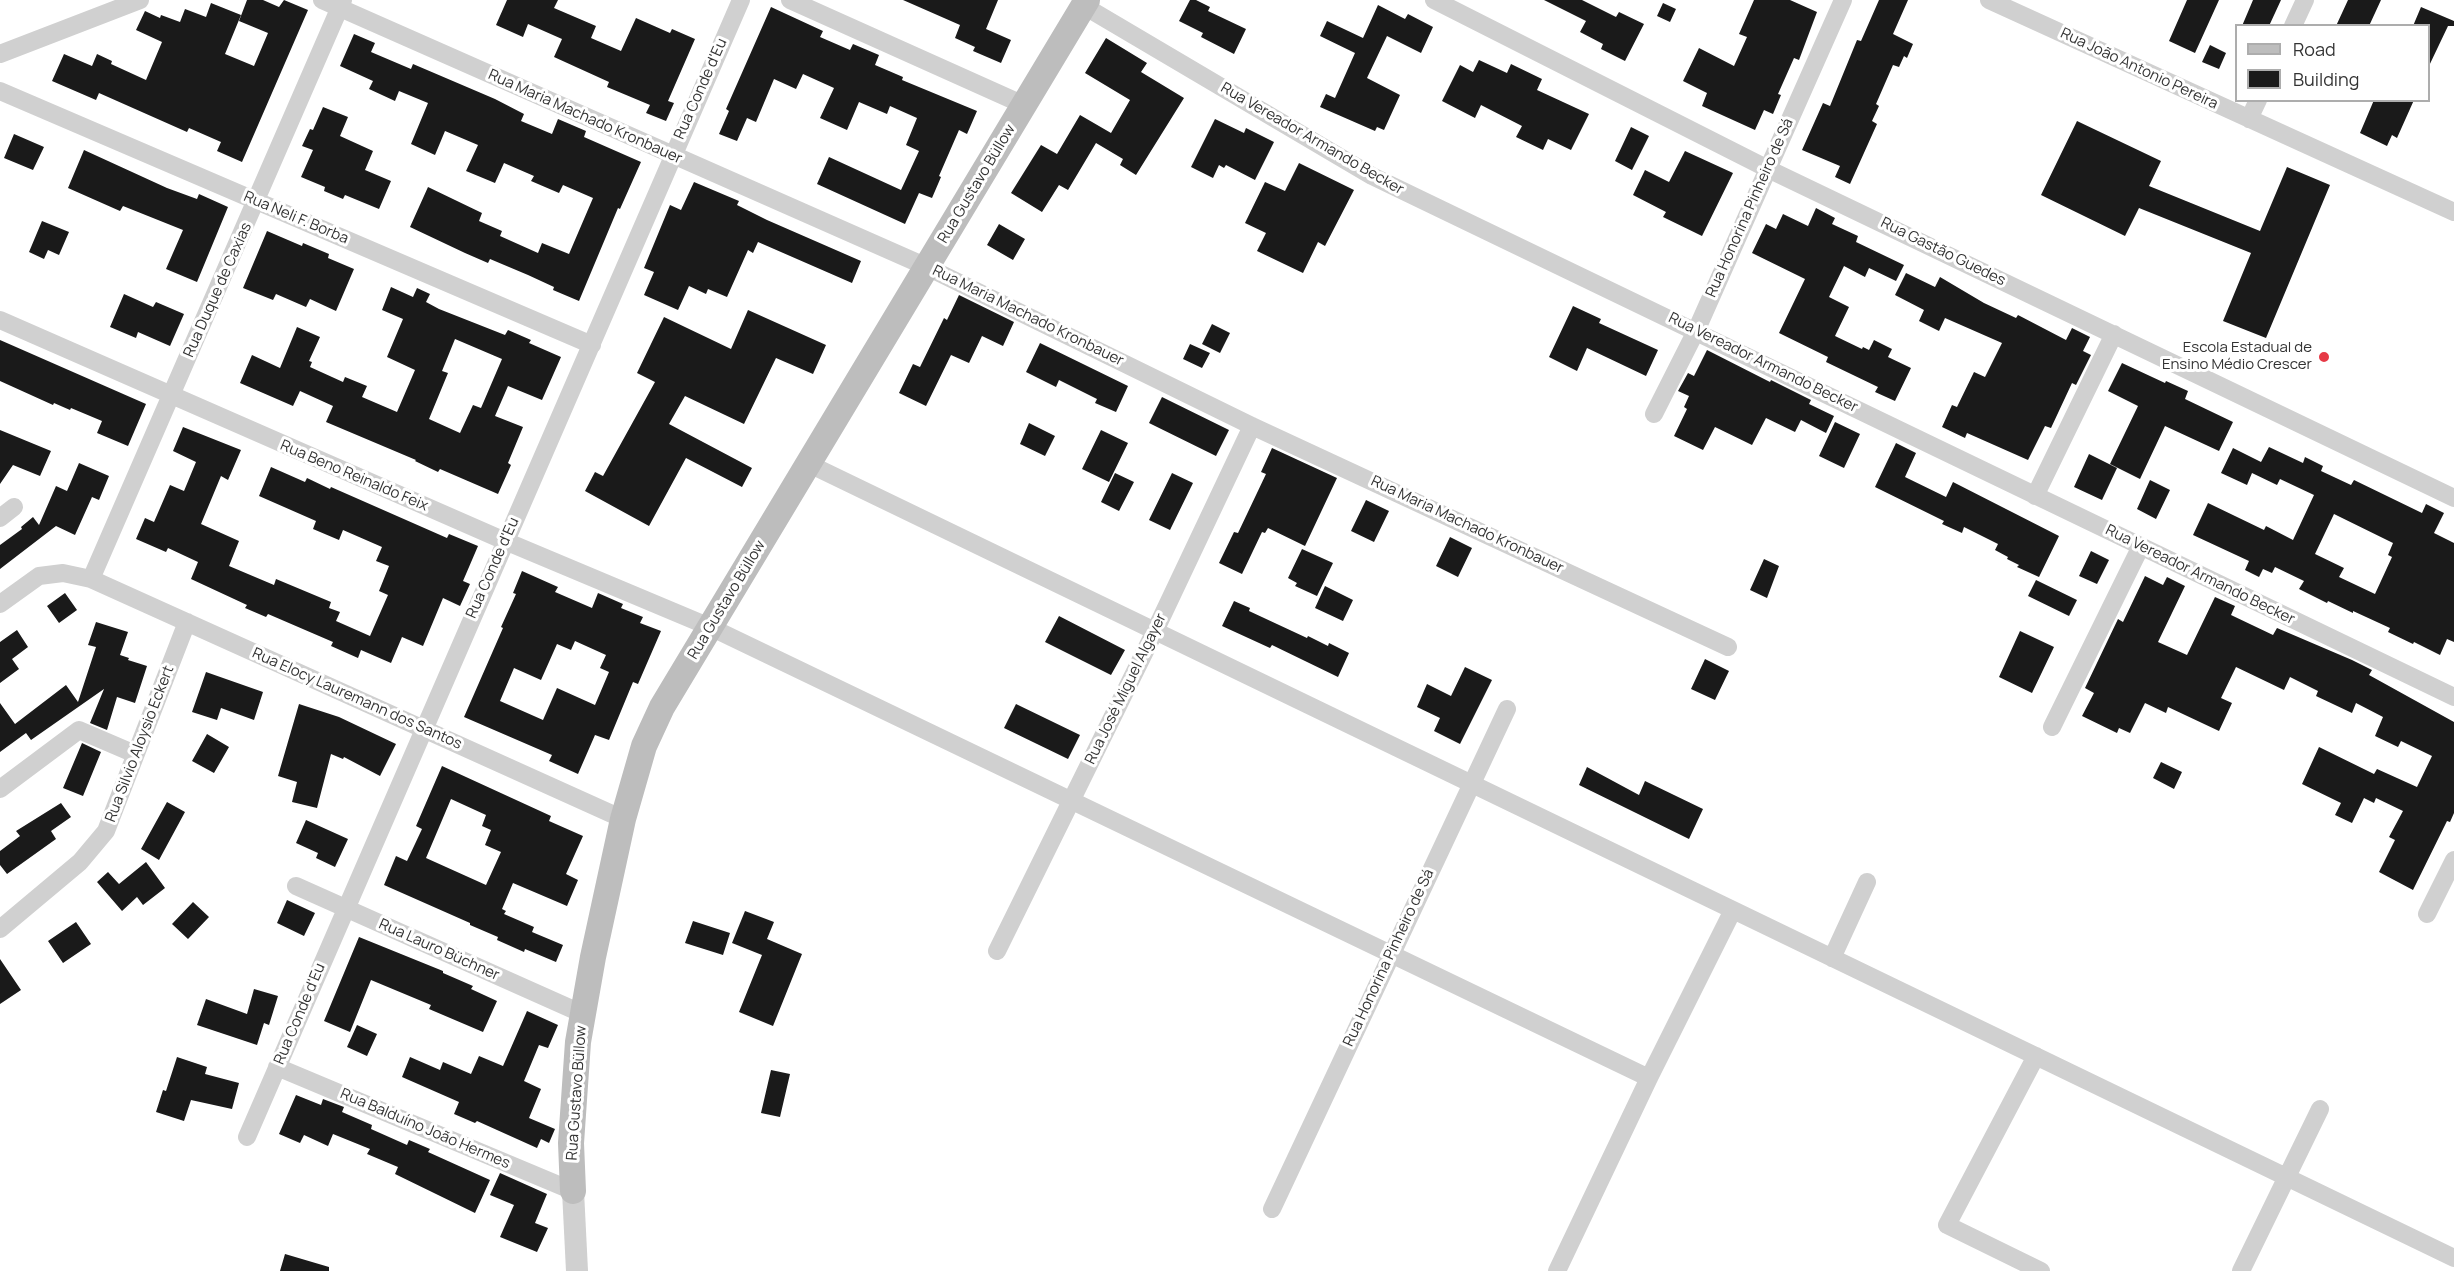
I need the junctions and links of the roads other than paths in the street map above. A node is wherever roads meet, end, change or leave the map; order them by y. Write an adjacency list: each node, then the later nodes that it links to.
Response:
1 (140, 0): 12 (street)
2 (322, 0): 10 (street, Rua Maria Machado Kronbauer)
3 (741, 0): 17 (street, Rua Conde d'Eu)
4 (790, 0): 15 (street)
5 (1434, 0): 18 (street, Rua Gastão Guedes)
6 (1843, 0): 18 (street, Rua Honorina Pinheiro de Sá)
7 (1989, 0): 16 (street, Rua João Antonio Pereira)
8 (2305, 0): 11 (street)
9 (1086, 3): 15 (main road, Rua Gustavo Büllow); 23 (street, Rua Vereador Armando Becker)
10 (342, 4): 17 (street, Rua Maria Machado Kronbauer); 19 (street, Rua Duque de Caxias)
11 (2294, 24)
12 (0, 54)
13 (0, 91): 19 (street, Rua Neli F. Borba)
14 (2257, 102): 16 (street)
15 (1024, 105): 21 (main road, Rua Gustavo Büllow)
16 (2249, 119): 20 (street, Rua João Antonio Pereira)
17 (671, 156): 21 (street, Rua Maria Machado Kronbauer); 25 (street, Rua Conde d'Eu)
18 (1768, 169): 23 (street, Rua Honorina Pinheiro de Sá); 24 (street, Rua Gastão Guedes)
19 (257, 201): 25 (street, Rua Neli F. Borba); 26 (street, Rua Duque de Caxias)
20 (2454, 212)
21 (927, 267): 28 (street, Rua Maria Machado Kronbauer); 29 (main road, Rua Gustavo Büllow)
22 (0, 320): 26 (street, Rua Beno Reinaldo Feix)
23 (1696, 331): 27 (street, Rua Honorina Pinheiro de Sá); 30 (street, Rua Vereador Armando Becker)
24 (2114, 334): 30 (street); 31 (street, Rua Gastão Guedes)
25 (592, 345): 32 (street, Rua Conde d'Eu)
26 (171, 396): 32 (street, Rua Beno Reinaldo Feix); 34 (street, Rua Duque de Caxias)
27 (1654, 414)
28 (1252, 426): 38 (street, Rua José Miguel Algayer); 39 (street, Rua Maria Machado Kronbauer)
29 (809, 464): 37 (main road, Rua Gustavo Büllow); 38 (street)
30 (2035, 496): 33 (street, Rua Vereador Armando Becker)
31 (2454, 498)
32 (505, 541): 37 (street, Rua Beno Reinaldo Feix); 43 (street, Rua Conde d'Eu)
33 (2141, 546): 40 (street, Rua Vereador Armando Becker); 42 (street)
34 (91, 579): 35 (street, Rua Elocy Lauremann dos Santos); 36 (street, Rua Elocy Lauremann dos Santos)
35 (0, 604)
36 (187, 622): 43 (street, Rua Elocy Lauremann dos Santos); 44 (street, Rua Silvio Aloysio Eckert)
37 (710, 627): 47 (street, Rua Beno Reinaldo Feix); 48 (main road, Rua Gustavo Büllow)
38 (1155, 631): 45 (street); 47 (street, Rua José Miguel Algayer)
39 (1728, 647)
40 (2454, 697)
41 (1507, 708): 45 (street, Rua Honorina Pinheiro de Sá)
42 (2052, 727)
43 (423, 728): 48 (street, Rua Elocy Lauremann dos Santos); 52 (street, Rua Conde d'Eu)
44 (135, 754): 46 (street); 55 (street, Rua Silvio Aloysio Eckert)
45 (1471, 784): 53 (street); 57 (street, Rua Honorina Pinheiro de Sá)
46 (0, 789)
47 (1070, 800): 56 (street, Rua José Miguel Algayer); 57 (street, Rua Beno Reinaldo Feix)
48 (623, 819): 59 (main road, Rua Gustavo Büllow)
49 (2454, 861): 54 (street)
50 (1867, 882): 58 (street)
51 (296, 886): 52 (street, Rua Lauro Büchner)
52 (345, 908): 59 (street, Rua Lauro Büchner); 61 (street, Rua Conde d'Eu)
53 (1733, 910): 58 (street); 62 (street)
54 (2427, 914)
55 (0, 929)
56 (997, 951)
57 (1390, 954): 62 (street, Rua Beno Reinaldo Feix); 67 (street, Rua Honorina Pinheiro de Sá)
58 (1832, 958): 60 (street)
59 (583, 1014): 66 (main road, Rua Gustavo Büllow)
60 (2036, 1056): 65 (street); 71 (street)
61 (277, 1067): 64 (street, Rua Conde d'Eu); 66 (street, Rua Balduíno João Hermes)
62 (1649, 1078): 70 (street)
63 (2320, 1109): 65 (street)
64 (247, 1137)
65 (2287, 1177): 68 (street); 72 (street)
66 (573, 1191): 69 (street, Rua Gustavo Büllow)
67 (1272, 1209)
68 (2454, 1258)
69 (577, 1271)
70 (1557, 1271)
71 (2041, 1271)
72 (2241, 1271)

